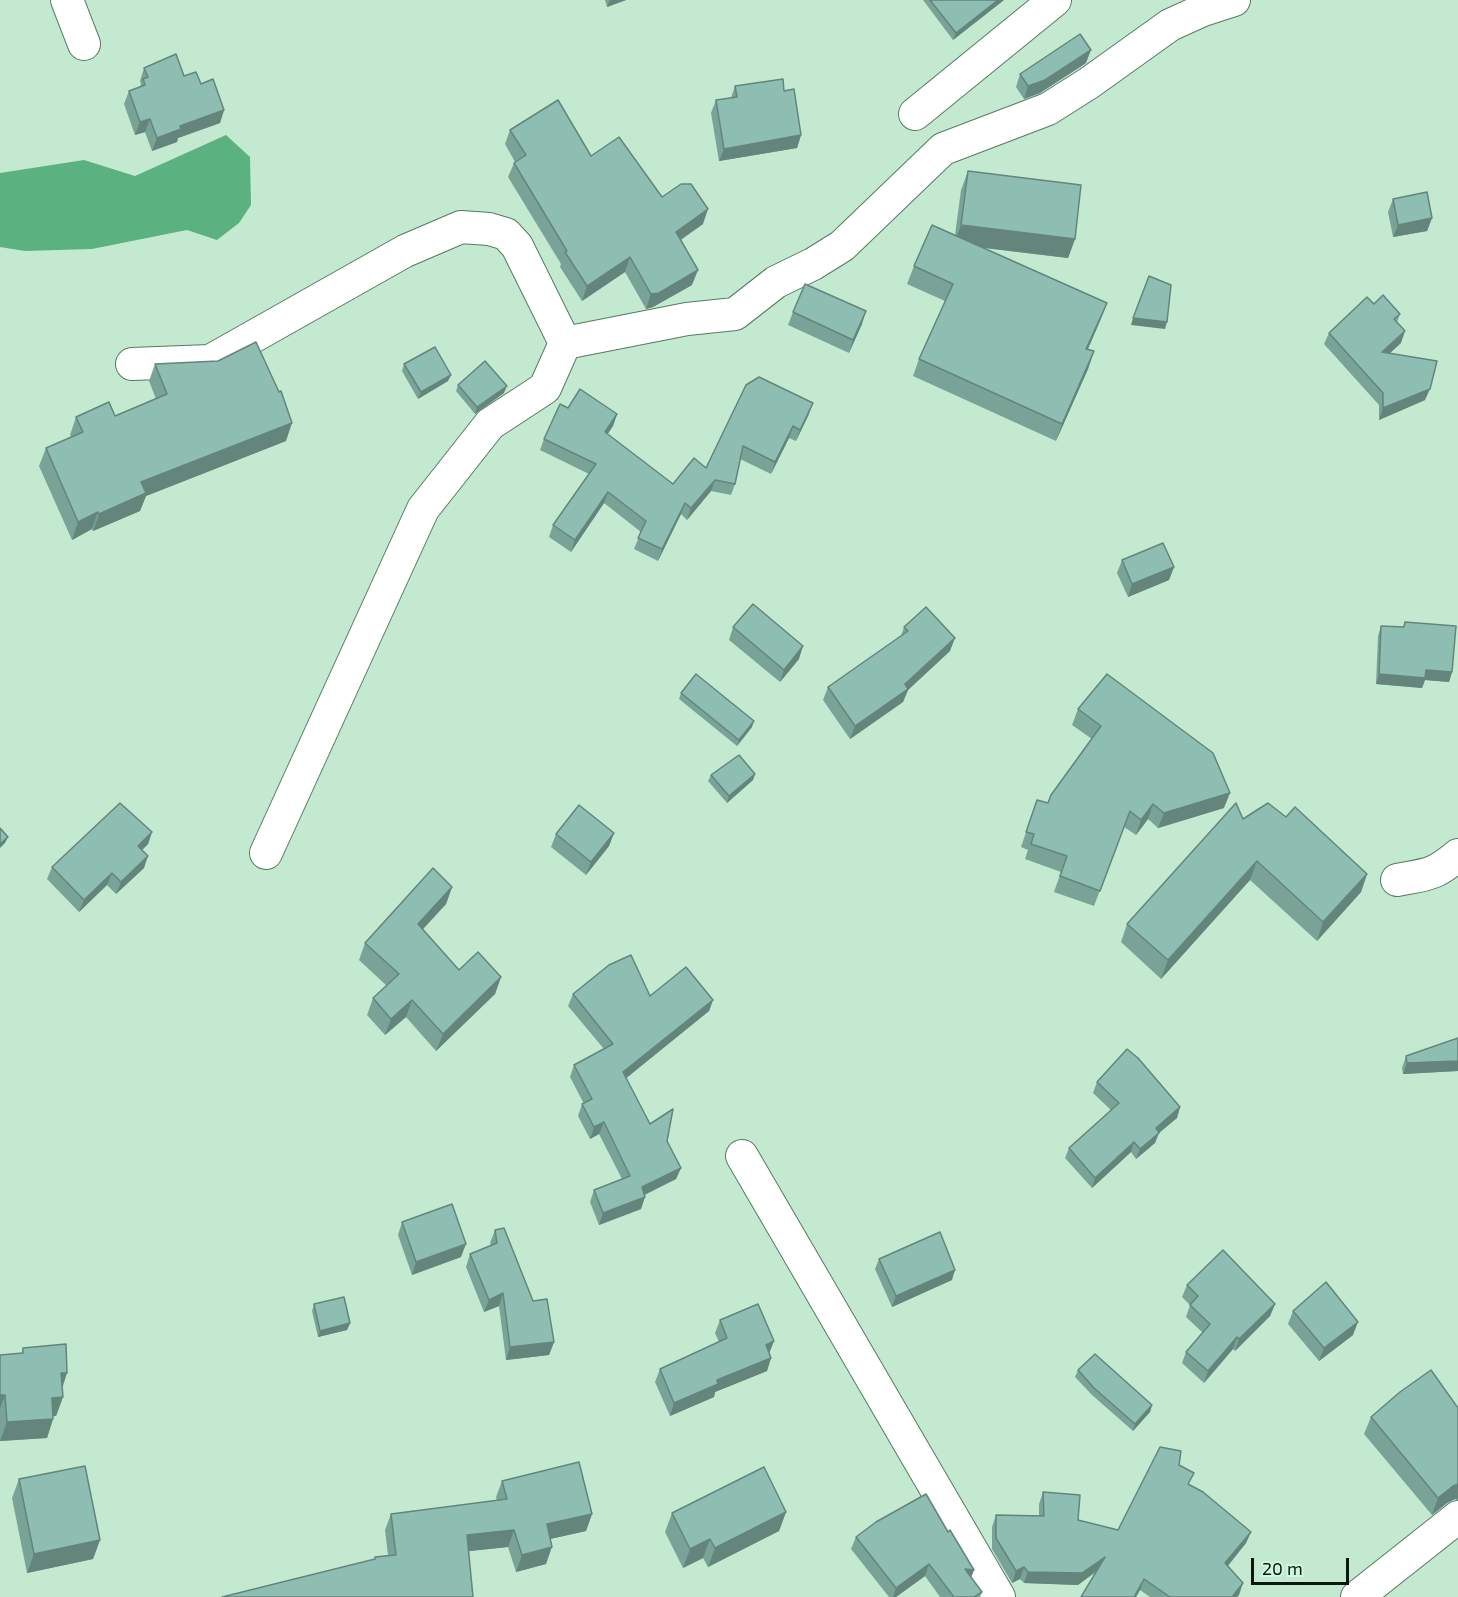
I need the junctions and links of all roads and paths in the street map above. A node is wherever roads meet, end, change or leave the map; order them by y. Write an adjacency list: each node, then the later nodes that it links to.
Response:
1 (67, 0): 4 (street)
2 (1055, 0): 5 (street)
3 (1234, 0): 6 (street)
4 (84, 44)
5 (915, 114)
6 (565, 344): 7 (street); 8 (street)
7 (132, 364)
8 (266, 854)
9 (1458, 855): 10 (street)
10 (1397, 880)
11 (742, 1156): 13 (street)
12 (1458, 1517): 14 (street)
13 (999, 1597)
14 (1357, 1597)

